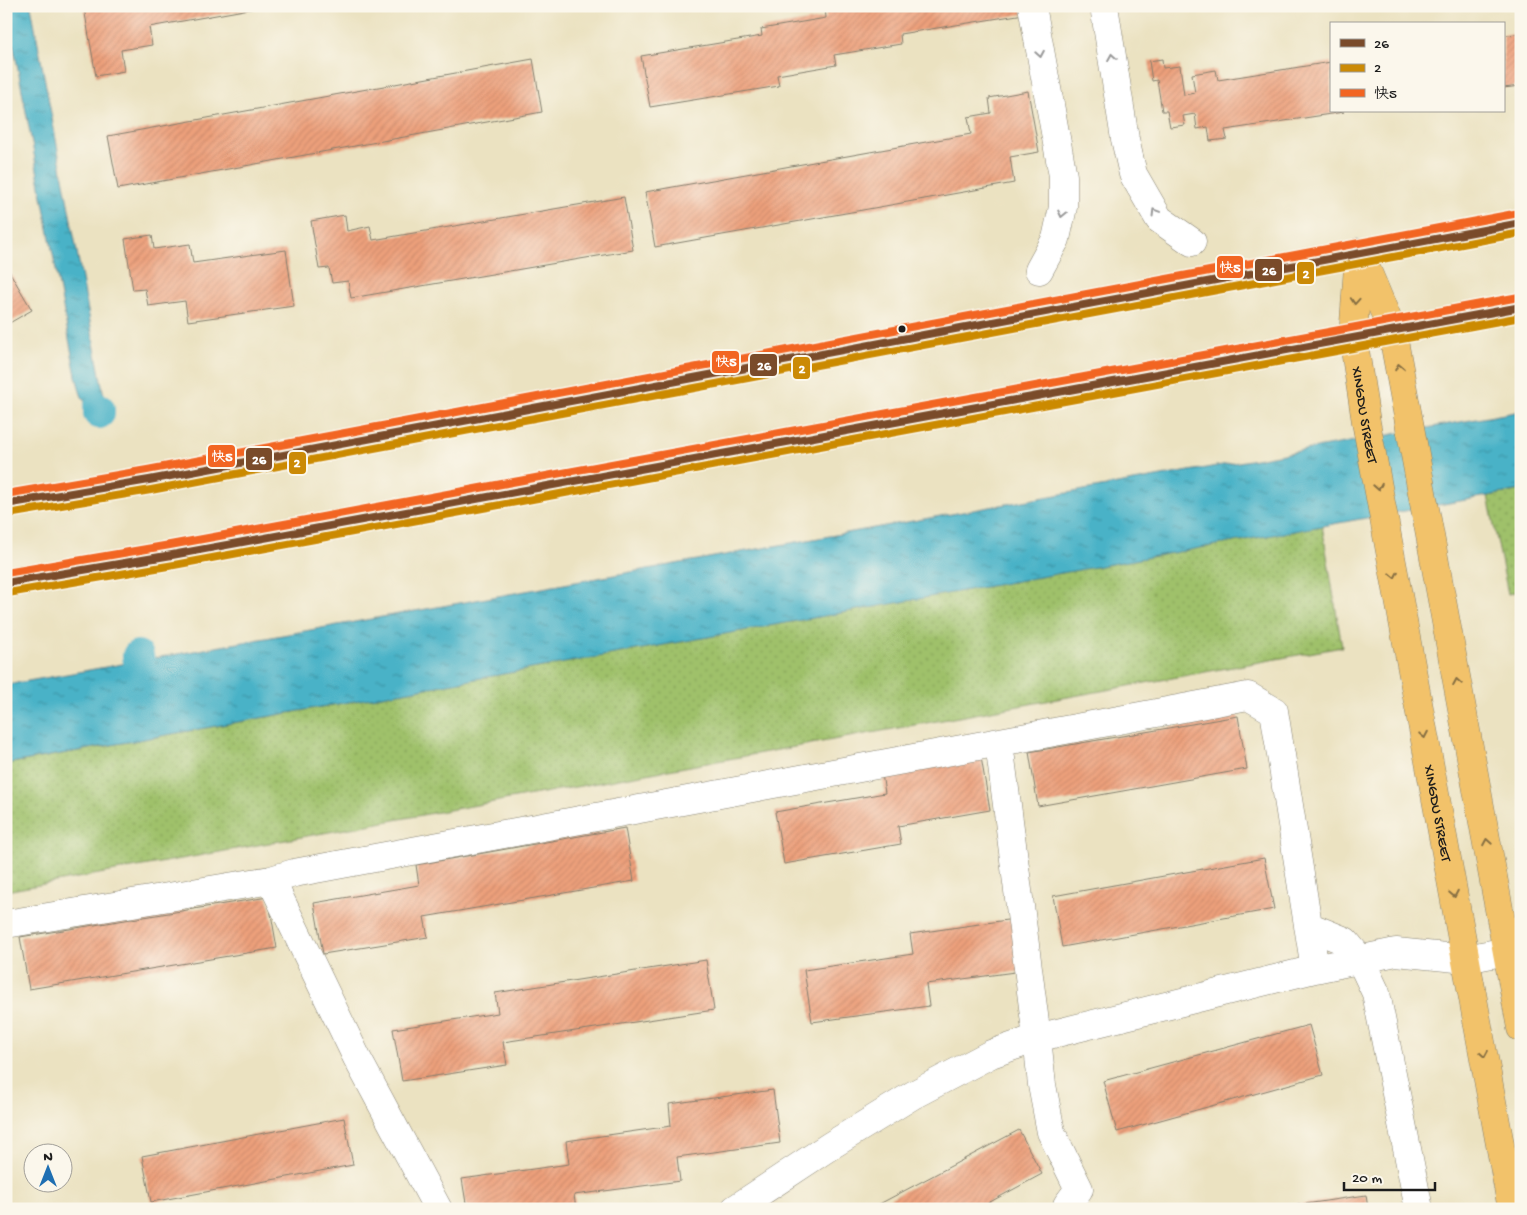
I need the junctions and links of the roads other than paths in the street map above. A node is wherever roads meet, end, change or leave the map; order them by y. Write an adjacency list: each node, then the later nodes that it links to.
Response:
1 (1032, 6): 6 (street, one-way to 6)
2 (1104, 6): 4 (street, one-way to 2)
3 (1521, 223): 5 (main road)
4 (1192, 242)
5 (1359, 252): 8 (main road); 9 (main road, XINGDU STREET, one-way to 9); 10 (main road)
6 (1039, 270)
7 (1521, 306): 8 (main road)
8 (1392, 330): 9 (main road); 16 (main road, one-way to 8)
9 (1353, 337): 11 (main road); 17 (main road, XINGDU STREET, one-way to 17)
10 (6, 504)
11 (6, 583)
12 (999, 744): 13 (street); 15 (street); 21 (street)
13 (271, 880): 14 (street); 22 (street)
14 (6, 924)
15 (1308, 926): 18 (street); 19 (street)
16 (1514, 952): 17 (street); 20 (main road)
17 (1466, 959): 18 (street); 26 (main road, XINGDU STREET, one-way to 26)
18 (1360, 960): 19 (street); 25 (street)
19 (1315, 968): 21 (street)
20 (1521, 1028)
21 (1037, 1038): 23 (street); 24 (street)
22 (438, 1209)
23 (735, 1209)
24 (1068, 1209)
25 (1419, 1209)
26 (1512, 1209)

